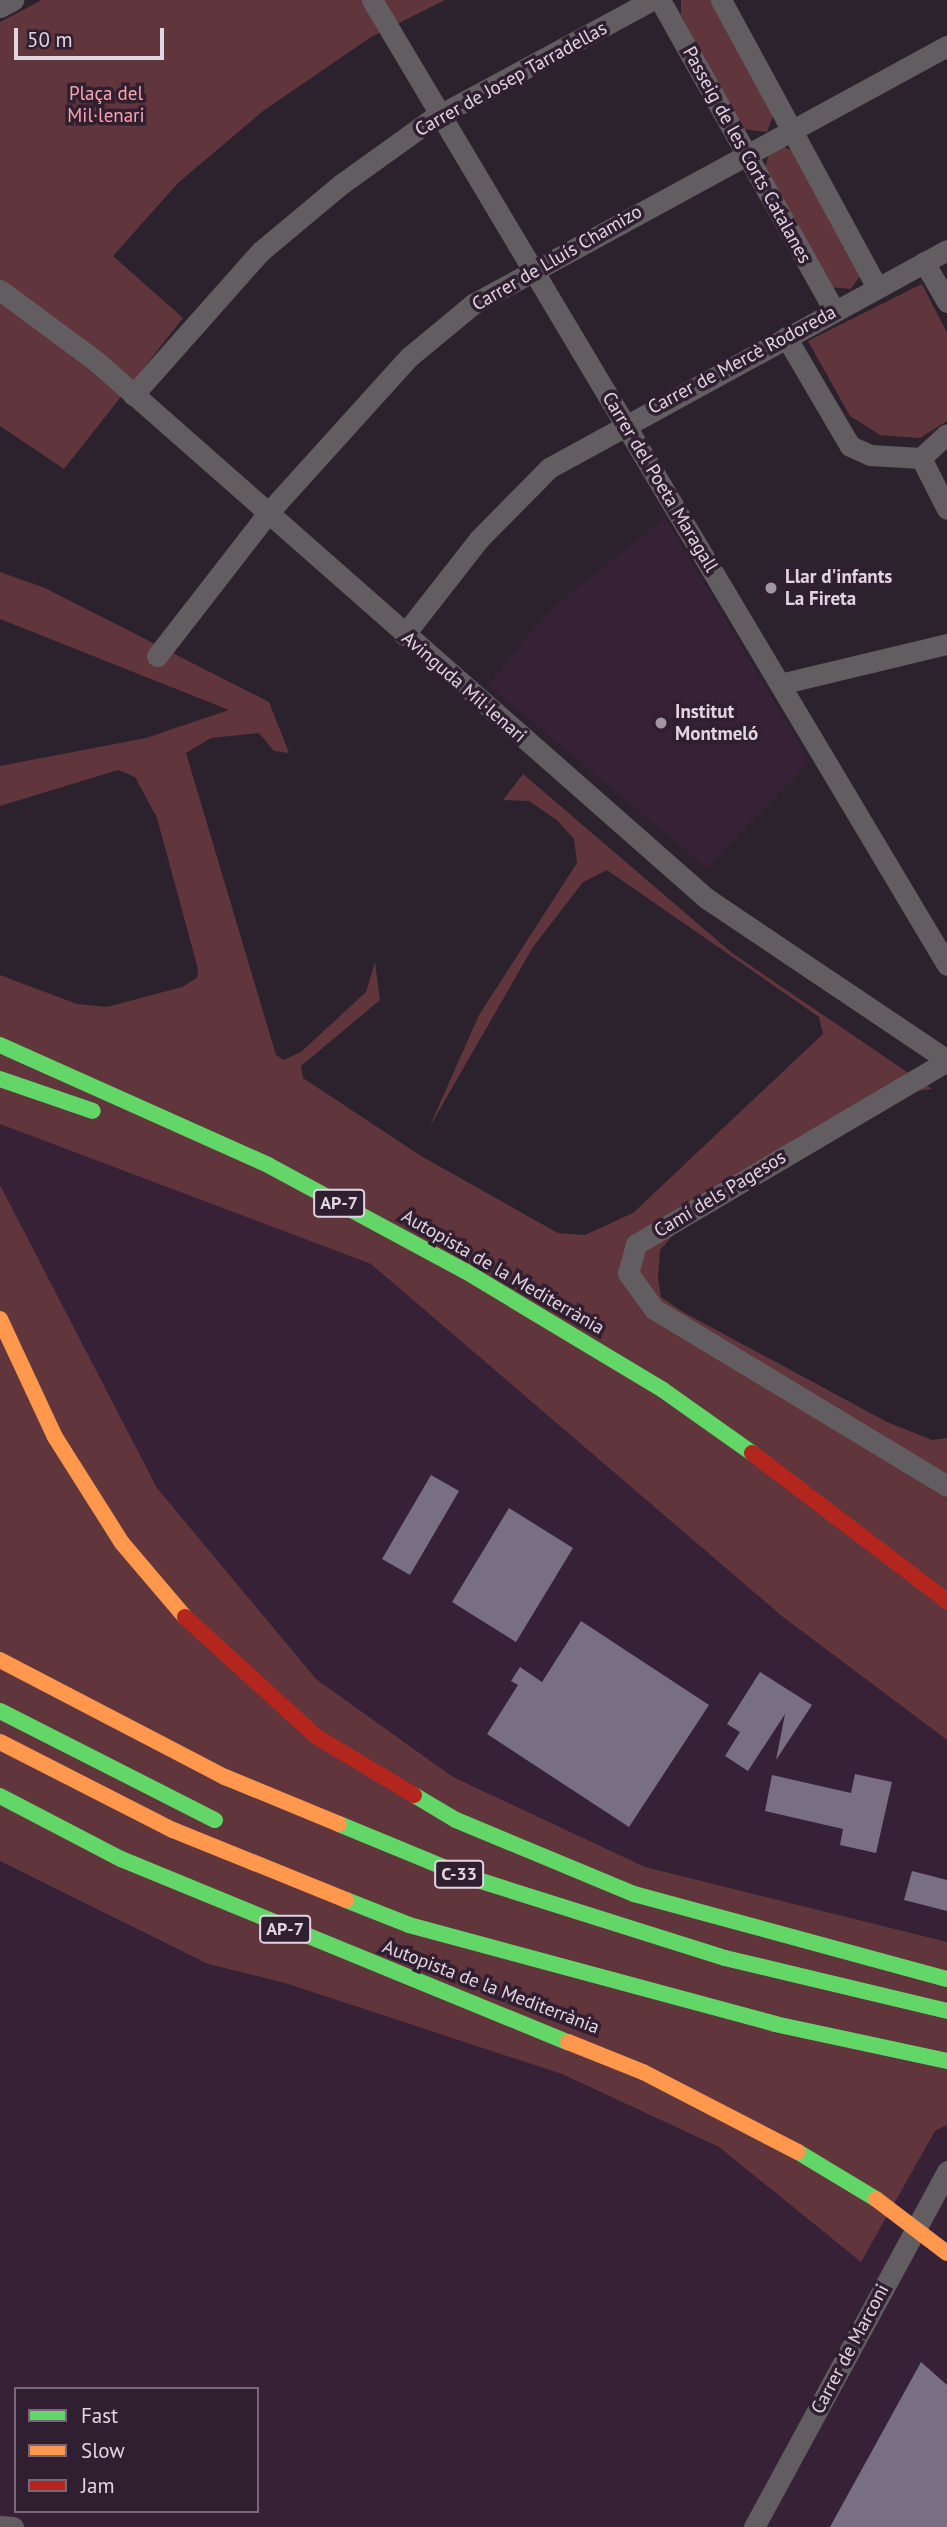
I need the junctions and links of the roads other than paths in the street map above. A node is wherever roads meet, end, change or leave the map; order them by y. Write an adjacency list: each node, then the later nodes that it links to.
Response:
1 (13, 0): 6 (street)
2 (372, 0): 8 (street, Carrer del Poeta Maragall)
3 (652, 0): 8 (street, Carrer de Josep Tarradellas)
4 (660, 0): 10 (street, Passeig de les Corts Catalanes)
5 (721, 0): 9 (street)
6 (0, 7)
7 (947, 46): 9 (street, Carrer de Lluís Chamizo)
8 (440, 116): 13 (street, Carrer del Poeta Maragall); 19 (street, Carrer de Josep Tarradellas)
9 (793, 129): 10 (street, Carrer de Lluís Chamizo); 14 (street)
10 (746, 154): 13 (street, Carrer de Lluís Chamizo); 17 (street, Passeig de les Corts Catalanes)
11 (947, 250): 12 (street, Carrer de Mercè Rodoreda)
12 (924, 262): 14 (street, Carrer de Mercè Rodoreda); 16 (street)
13 (532, 268): 20 (street, Carrer del Poeta Maragall); 24 (street, Carrer de Lluís Chamizo)
14 (877, 287): 17 (street, Carrer de Mercè Rodoreda)
15 (0, 290): 19 (street, Avinguda Mil·lenari)
16 (947, 302)
17 (834, 310): 18 (street, Carrer de Mercè Rodoreda)
18 (786, 337): 20 (street, Carrer de Mercè Rodoreda); 22 (street)
19 (133, 395): 24 (street, Avinguda Mil·lenari)
20 (624, 423): 25 (street, Carrer de Mercè Rodoreda); 28 (street, Carrer del Poeta Maragall)
21 (947, 435): 22 (street)
22 (921, 458): 23 (street)
23 (947, 509)
24 (267, 514): 25 (street, Avinguda Mil·lenari); 27 (street, Carrer de Lluís Chamizo)
25 (404, 635): 31 (street, Avinguda Mil·lenari)
26 (947, 644): 28 (street)
27 (158, 656)
28 (780, 684): 29 (street, Carrer del Poeta Maragall)
29 (947, 965)
30 (0, 1045): 36 (highway, Autopista de la Mediterrània / AP-7)
31 (947, 1060): 37 (street, Camí dels Pagesos)
32 (0, 1079): 33 (highway)
33 (107, 1116)
34 (130, 1124): 36 (highway)
35 (0, 1318): 46 (highway)
36 (663, 1390): 38 (highway, Autopista de la Mediterrània / AP-7)
37 (947, 1486)
38 (947, 1601)
39 (0, 1660): 47 (highway, C-33)
40 (0, 1711): 43 (highway)
41 (0, 1742): 45 (highway)
42 (0, 1796): 50 (highway, Autopista de la Mediterrània / AP-7, bridge)
43 (230, 1827)
44 (426, 1909): 45 (highway, C-33)
45 (576, 1969): 48 (highway, C-33)
46 (947, 1979)
47 (947, 2011)
48 (947, 2061)
49 (947, 2171): 53 (street, Carrer de Marconi)
50 (947, 2253)
51 (0, 2526): 52 (street)
52 (13, 2527)
53 (754, 2527)

